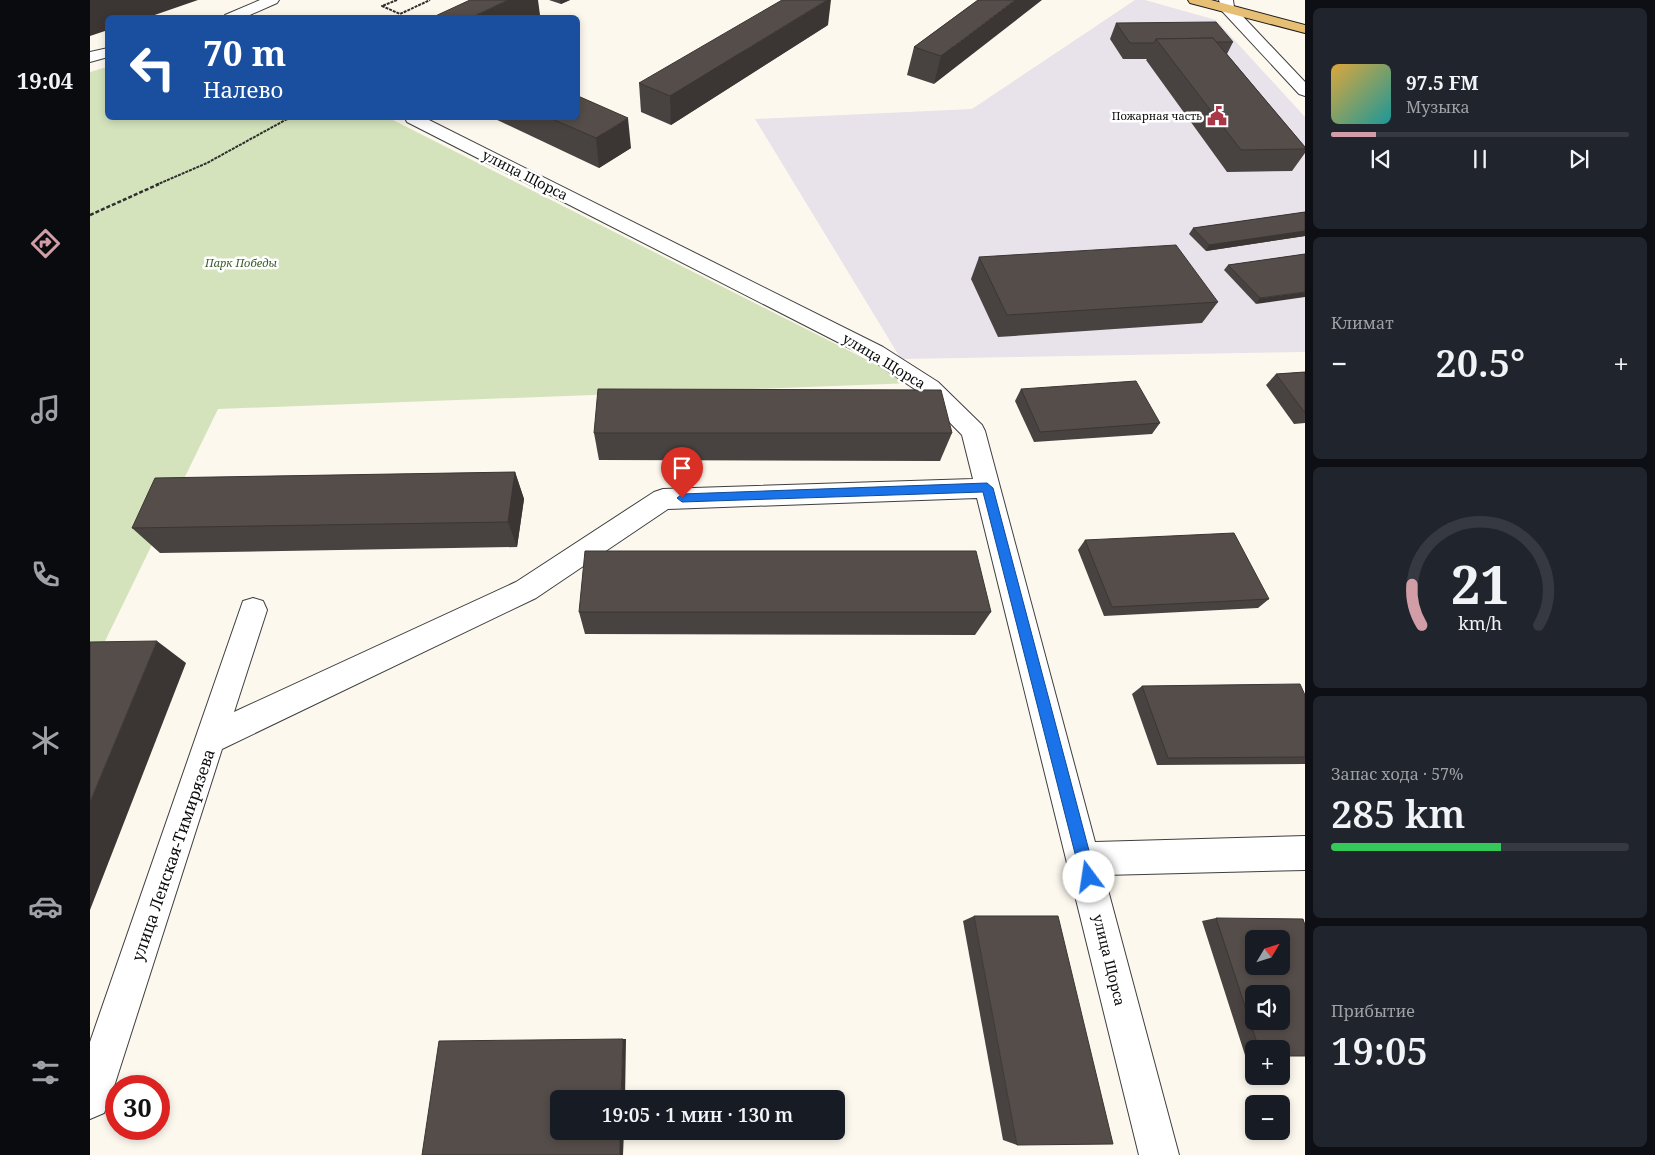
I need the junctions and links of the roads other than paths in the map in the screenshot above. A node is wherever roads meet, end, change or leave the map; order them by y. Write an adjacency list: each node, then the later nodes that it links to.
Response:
1 (272, 0): 4 (street)
2 (1196, 0): 3 (main road)
3 (1226, 4): 5 (main road); 8 (street)
4 (237, 15)
5 (1305, 29)
6 (105, 53): 7 (street)
7 (90, 57)
8 (1305, 91)
9 (416, 120): 10 (street, улица Щорса)
10 (987, 488): 12 (street); 14 (street, улица Щорса)
11 (253, 610): 12 (street, улица Ленская-Тимирязева)
12 (212, 738): 15 (street, улица Ленская-Тимирязева)
13 (1305, 853): 14 (street)
14 (1084, 859): 16 (street, улица Щорса)
15 (90, 1099)
16 (1159, 1155)

